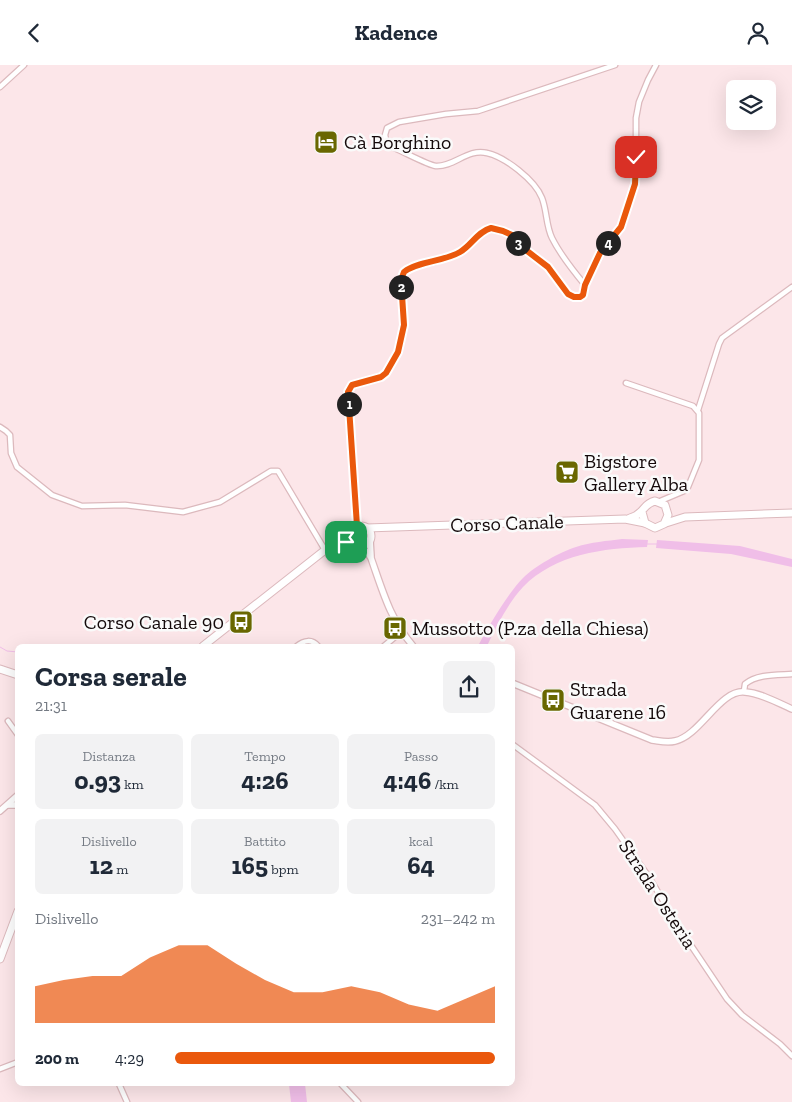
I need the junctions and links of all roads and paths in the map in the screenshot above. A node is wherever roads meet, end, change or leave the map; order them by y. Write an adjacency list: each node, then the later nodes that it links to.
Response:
1 (24, 65): 4 (street)
2 (615, 65): 5 (street)
3 (656, 65): 5 (street)
4 (0, 87)
5 (585, 285): 19 (street)
6 (792, 287): 8 (street)
7 (626, 383): 8 (street)
8 (698, 410): 10 (street)
9 (0, 427): 25 (street)
10 (672, 495): 11 (street); 12 (street)
11 (658, 501): 12 (main road, Corso Canale); 13 (main road, Corso Canale)
12 (668, 510): 15 (main road, Corso Canale); 18 (main road)
13 (642, 512): 16 (main road, Corso Canale); 17 (main road)
14 (792, 513): 15 (main road, Corso Canale)
15 (685, 517): 18 (main road, Corso Canale)
16 (625, 519): 17 (main road, Corso Canale); 20 (main road, Corso Canale)
17 (645, 523): 18 (main road, Corso Canale)
18 (666, 523)
19 (355, 527): 21 (main road); 23 (main road); 25 (main road)
20 (390, 527): 21 (main road, Corso Canale); 22 (main road, Corso Canale)
21 (367, 528): 22 (main road)
22 (370, 539): 24 (main road); 26 (main road)
23 (353, 542): 24 (main road); 25 (main road)
24 (360, 546): 26 (main road)
25 (325, 550): 28 (main road)
26 (371, 559): 27 (main road)
27 (401, 632): 31 (street); 32 (main road)
28 (206, 644)
29 (301, 644): 30 (street)
30 (316, 644)
31 (386, 644)
32 (411, 644)
33 (0, 669): 34 (main road)
34 (15, 674)
35 (792, 674): 37 (street)
36 (515, 684): 37 (main road)
37 (744, 691): 38 (main road)
38 (792, 709)
39 (8, 721): 40 (street)
40 (15, 731)
41 (515, 746): 48 (street, Strada Osteria)
42 (15, 798): 43 (main road)
43 (8, 805): 44 (main road); 45 (main road)
44 (15, 805)
45 (0, 811)
46 (15, 919): 47 (main road)
47 (0, 959)
48 (792, 1056)
49 (15, 1063): 50 (street)
50 (0, 1069)
51 (120, 1086): 53 (street)
52 (343, 1086): 54 (street)
53 (127, 1102)
54 (358, 1102)

